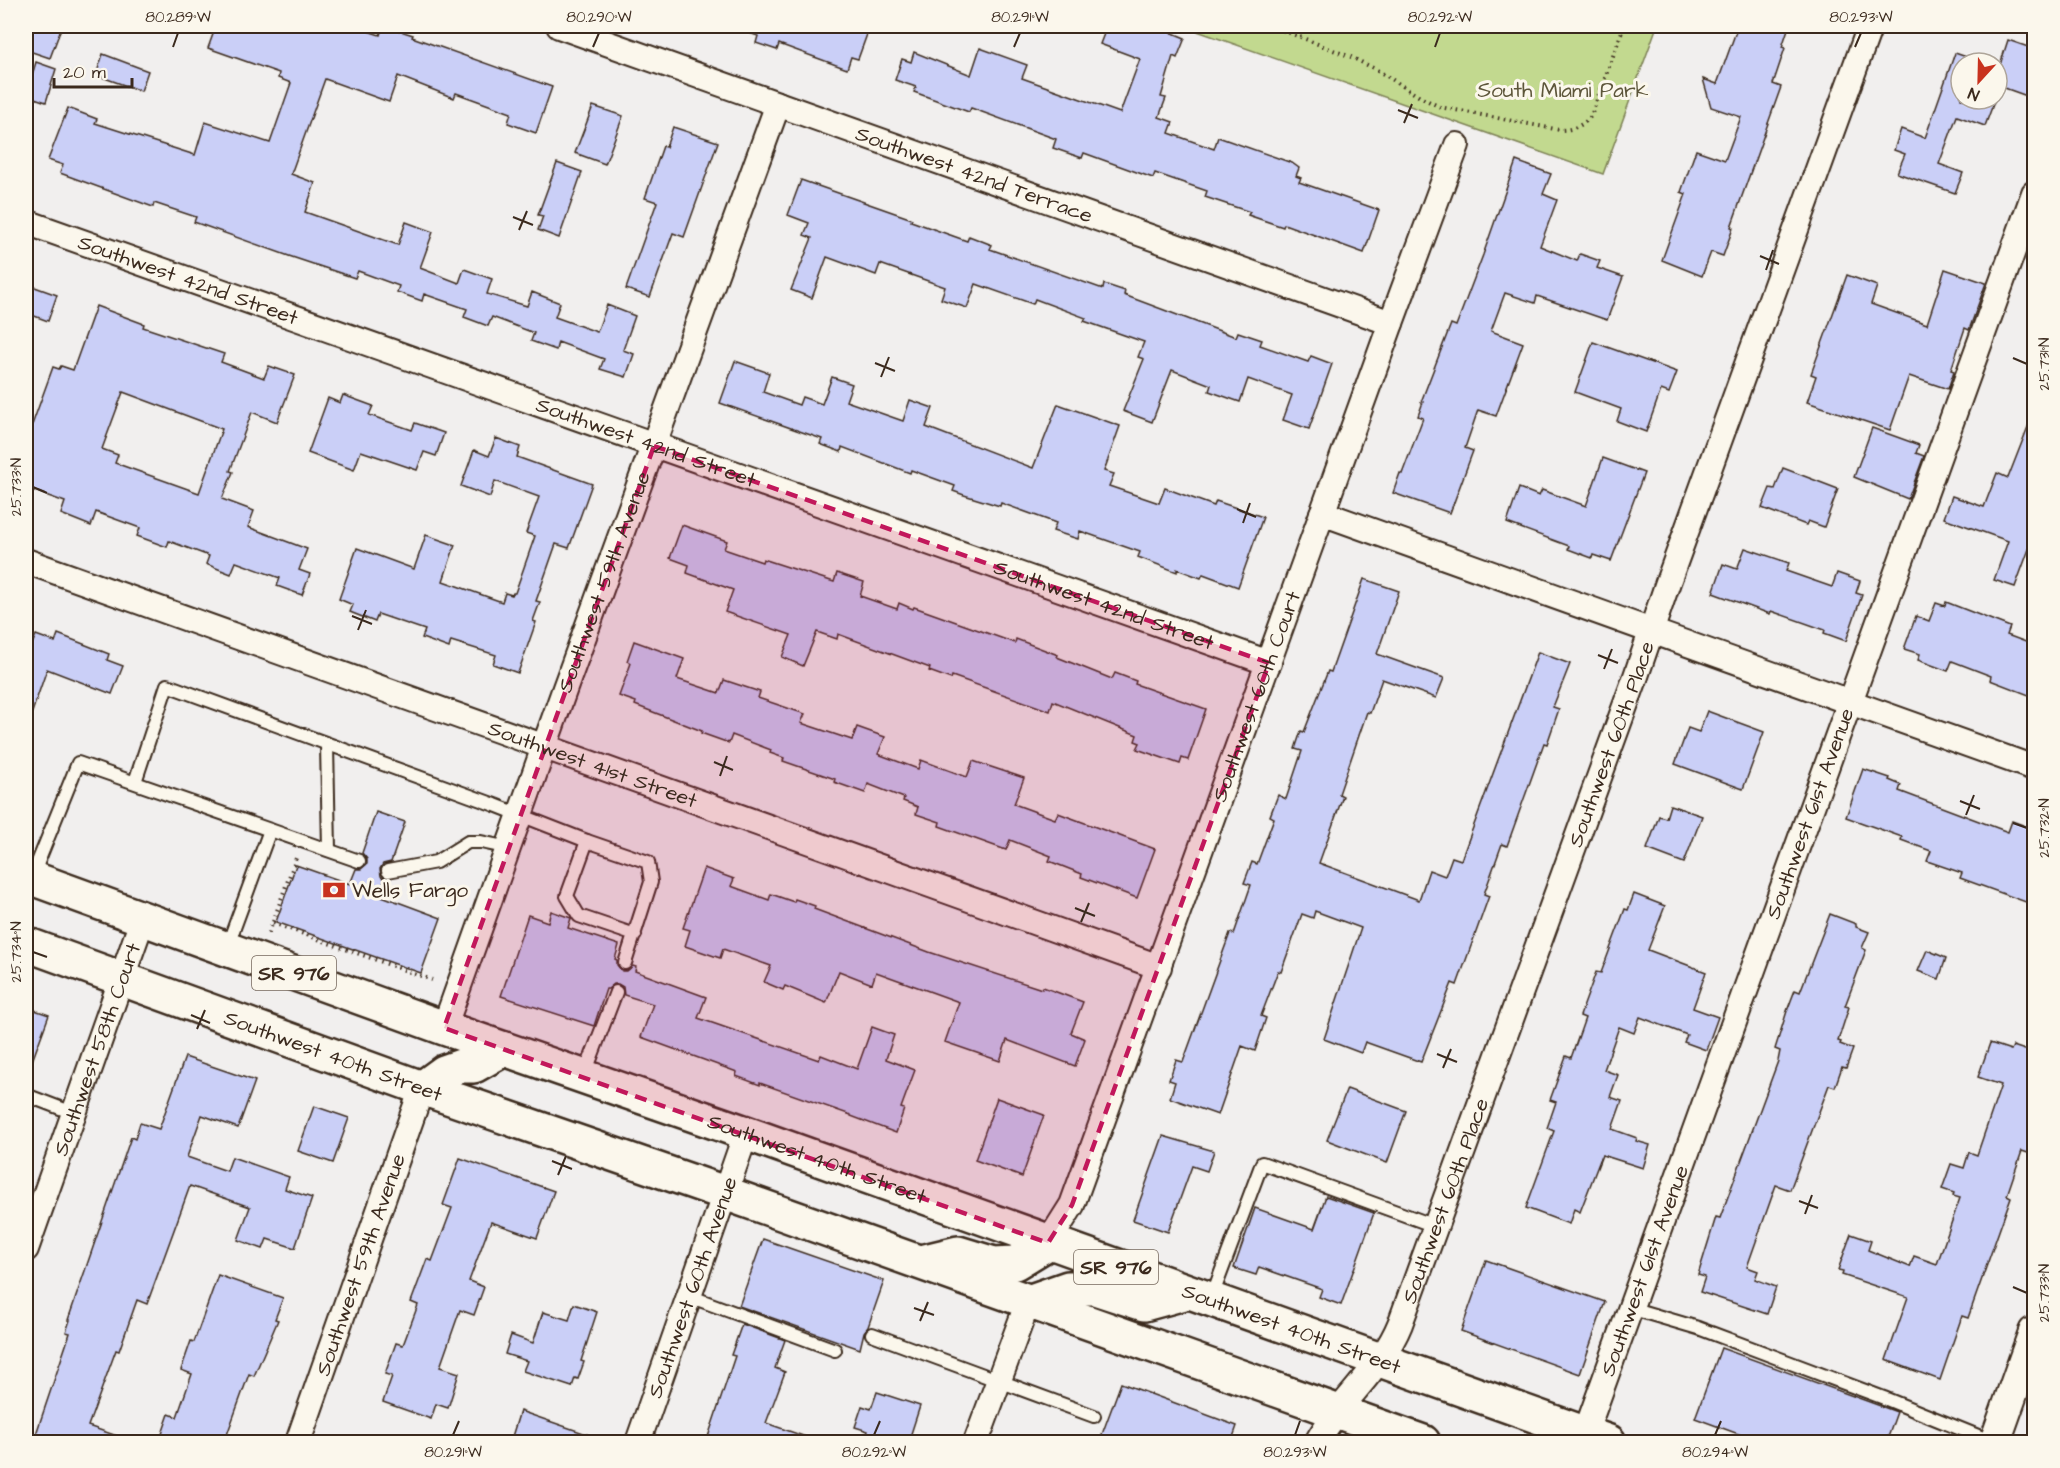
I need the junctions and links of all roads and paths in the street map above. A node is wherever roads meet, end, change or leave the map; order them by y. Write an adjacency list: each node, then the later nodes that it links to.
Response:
1 (559, 26): 5 (street, Southwest 42nd Terrace)
2 (1272, 26): 3 (path)
3 (1624, 26)
4 (1870, 26): 13 (street, Southwest 60th Place)
5 (778, 104): 9 (street, Southwest 42nd Terrace); 10 (street, Southwest 59th Avenue)
6 (1457, 145): 9 (street, Southwest 60th Court)
7 (2034, 193): 15 (street, Southwest 61st Avenue)
8 (26, 222): 10 (street, Southwest 42nd Street)
9 (1391, 323): 11 (street, Southwest 60th Court)
10 (654, 446): 14 (street, Southwest 42nd Street); 17 (street, Southwest 59th Avenue)
11 (1322, 513): 13 (street); 14 (street, Southwest 60th Court)
12 (26, 561): 17 (street, Southwest 41st Street)
13 (1652, 631): 15 (street); 48 (street, Southwest 60th Place)
14 (1269, 663): 36 (street, Southwest 60th Court)
15 (1850, 702): 18 (street); 55 (street, Southwest 61st Avenue)
16 (327, 744): 19 (lane); 20 (lane); 24 (lane)
17 (545, 747): 20 (street, Southwest 59th Avenue); 36 (street, Southwest 41st Street)
18 (2034, 768)
19 (135, 782): 21 (lane); 28 (lane)
20 (520, 815): 22 (lane); 23 (street, Southwest 59th Avenue)
21 (270, 831): 24 (lane); 34 (lane)
22 (586, 841): 31 (lane); 31 (lane)
23 (509, 848): 27 (lane); 40 (street, Southwest 59th Avenue)
24 (329, 850): 26 (lane)
25 (296, 858): 30 (path)
26 (359, 861)
27 (388, 871)
28 (28, 877): 29 (main road, Southwest 40th Street / SR 976)
29 (143, 918): 34 (main road, Southwest 40th Street / SR 976); 37 (street, Southwest 58th Court)
30 (273, 923): 32 (path); 38 (path)
31 (634, 935): 35 (lane)
32 (267, 939)
33 (26, 944): 37 (main road, Southwest 40th Street)
34 (227, 949): 40 (main road, Southwest 40th Street / SR 976)
35 (625, 963)
36 (1159, 967): 49 (street, Southwest 60th Court)
37 (122, 978): 43 (main road, Southwest 40th Street); 45 (street, Southwest 58th Court)
38 (432, 980)
39 (615, 992): 42 (lane)
40 (444, 1028): 41 (main road, Southwest 40th Street / SR 976)
41 (504, 1049): 42 (main road, Southwest 40th Street / SR 976); 43 (main road)
42 (584, 1077): 46 (main road, Southwest 40th Street / SR 976)
43 (422, 1088): 47 (main road, Southwest 40th Street); 64 (street, Southwest 59th Avenue)
44 (26, 1095): 45 (lane)
45 (73, 1113): 50 (street, Southwest 58th Court)
46 (746, 1133): 47 (street, Southwest 60th Avenue); 49 (main road, Southwest 40th Street / SR 976)
47 (725, 1193): 51 (main road, Southwest 40th Street); 52 (street, Southwest 60th Avenue)
48 (1435, 1226): 53 (lane); 59 (street, Southwest 60th Place)
49 (1048, 1243): 51 (main road); 53 (main road, Southwest 40th Street / SR 976)
50 (26, 1249)
51 (917, 1263): 54 (main road, Southwest 40th Street)
52 (688, 1296): 58 (lane); 65 (street, Southwest 60th Avenue)
53 (1199, 1296): 54 (main road); 59 (main road, Southwest 40th Street / SR 976)
54 (1028, 1302): 60 (street); 61 (main road, Southwest 40th Street)
55 (1630, 1308): 63 (street, Southwest 61st Avenue); 69 (lane)
56 (2034, 1332): 69 (street)
57 (872, 1334): 60 (lane)
58 (835, 1350)
59 (1379, 1360): 61 (street, Southwest 60th Place); 63 (main road, Southwest 40th Street / SR 976)
60 (998, 1381): 62 (lane); 66 (street)
61 (1336, 1412): 67 (street, Southwest 60th Place); 68 (main road, Southwest 40th Street)
62 (1094, 1416)
63 (1597, 1438)
64 (298, 1443)
65 (638, 1443)
66 (976, 1443)
67 (1317, 1443)
68 (1423, 1443)
69 (1994, 1443)

